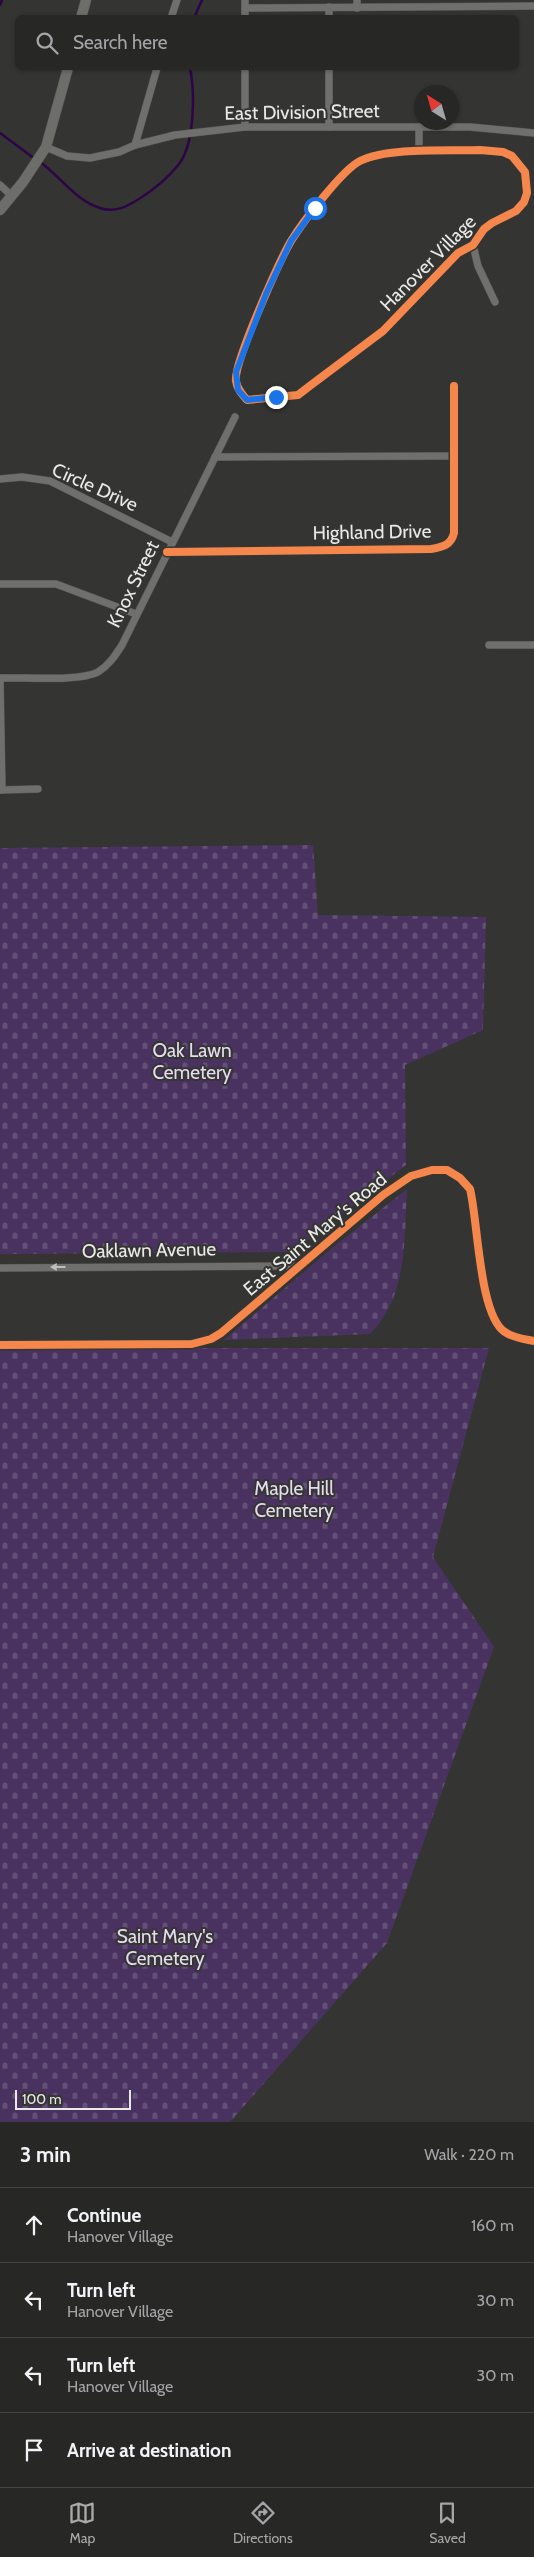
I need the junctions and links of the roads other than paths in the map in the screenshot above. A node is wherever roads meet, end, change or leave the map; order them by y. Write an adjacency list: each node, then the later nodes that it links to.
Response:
1 (86, 0): 7 (main road)
2 (177, 0): 8 (street)
3 (245, 4): 6 (street)
4 (357, 4): 5 (street); 6 (street)
5 (534, 6)
6 (329, 7): 9 (street)
7 (82, 15)
8 (172, 15)
9 (329, 15)
10 (67, 70): 21 (main road)
11 (156, 70): 20 (street)
12 (245, 70): 14 (street)
13 (329, 70): 15 (street)
14 (245, 127): 15 (street, East Division Street); 20 (street, East Division Street)
15 (329, 127): 16 (street, East Division Street)
16 (414, 127)
17 (459, 127): 19 (street, East Division Street)
18 (419, 130): 22 (street)
19 (534, 133)
20 (135, 145): 21 (street, East Division Street)
21 (44, 151): 24 (main road)
22 (419, 152): 26 (street, Hanover Village); 26 (street, Hanover Village)
23 (0, 186): 24 (street)
24 (12, 196): 25 (main road)
25 (0, 210)
26 (474, 245): 27 (street)
27 (494, 302)
28 (454, 386): 30 (street, Highland Drive)
29 (235, 417): 31 (street, Knox Street)
30 (454, 456): 31 (street); 34 (street, Highland Drive)
31 (215, 457): 33 (street, Knox Street)
32 (0, 479): 33 (street, Circle Drive)
33 (172, 542): 34 (street, Knox Street)
34 (167, 552): 36 (street, Knox Street)
35 (0, 584): 36 (street)
36 (136, 614): 39 (street, Knox Street)
37 (489, 644): 38 (street)
38 (534, 645)
39 (0, 678): 41 (street)
40 (38, 789): 41 (street)
41 (1, 790)
42 (299, 1266): 43 (street, Oaklawn Avenue, one-way to 43); 44 (street, East Saint Mary's Road); 45 (street, East Saint Mary's Road)
43 (0, 1268)
44 (534, 1341)
45 (0, 1345)

